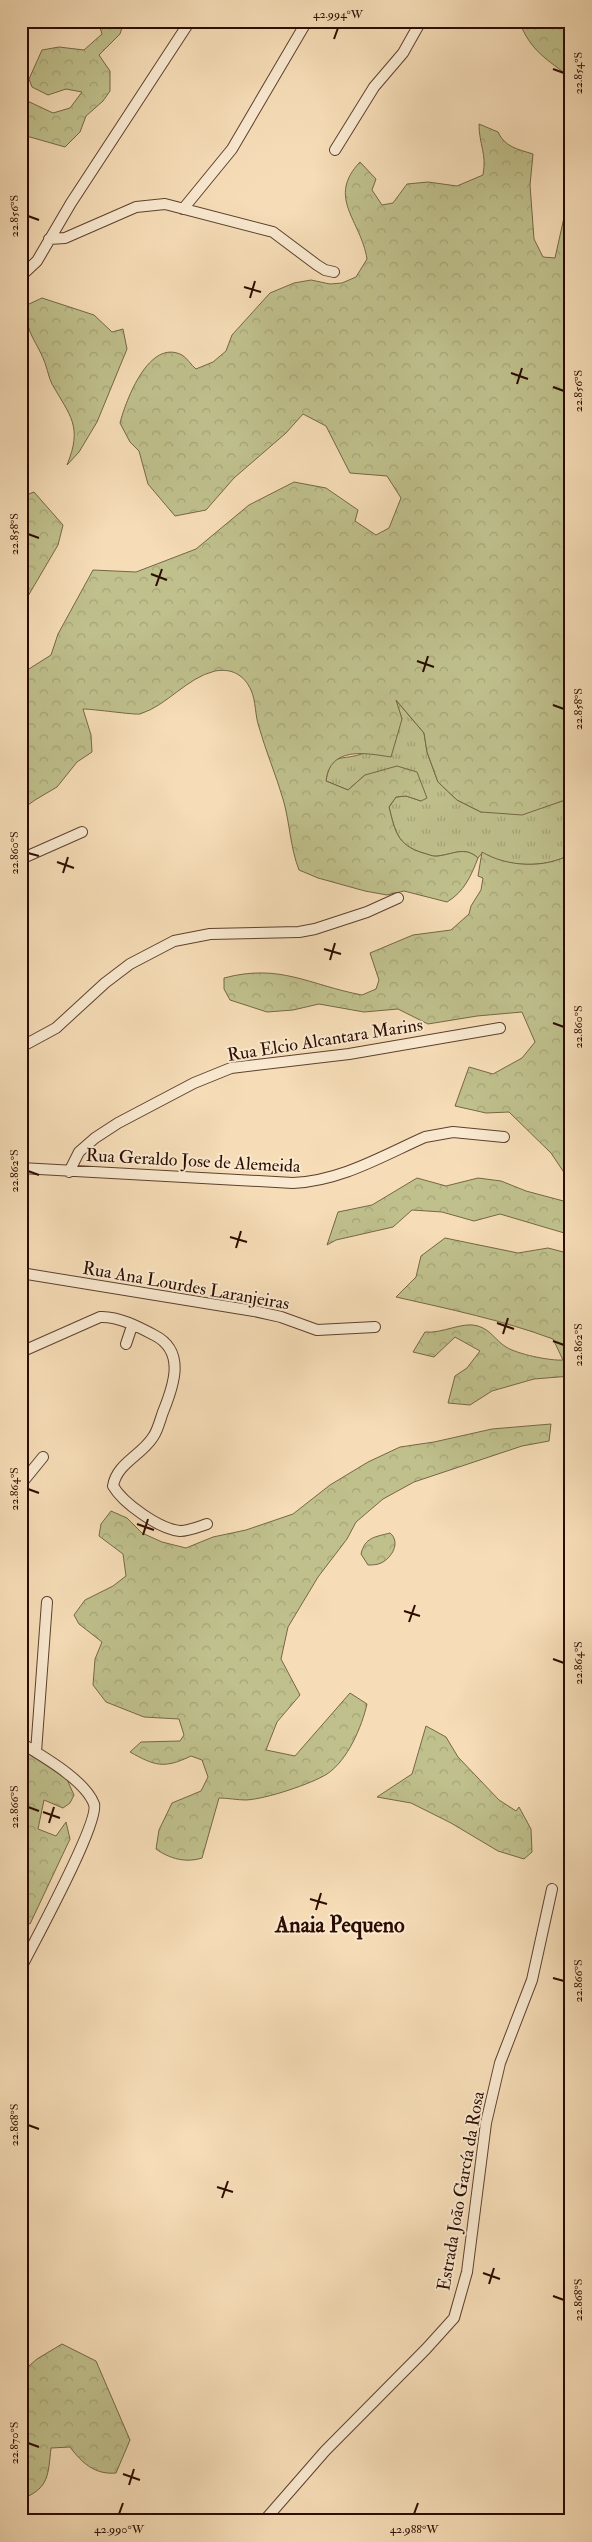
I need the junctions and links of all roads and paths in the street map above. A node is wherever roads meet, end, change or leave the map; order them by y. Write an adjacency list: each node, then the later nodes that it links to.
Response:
1 (190, 21): 6 (street)
2 (307, 21): 5 (street)
3 (421, 21): 4 (street)
4 (335, 150)
5 (183, 209): 6 (street); 7 (street)
6 (49, 239): 8 (street)
7 (334, 272)
8 (21, 276)
9 (82, 832): 10 (street)
10 (21, 859)
11 (398, 898): 13 (street)
12 (500, 1028): 16 (street, Rua Elcio Alcantara Marins)
13 (21, 1047)
14 (504, 1137): 16 (street, Rua Geraldo Jose de Alemeida)
15 (21, 1168): 16 (street, Rua Geraldo Jose de Alemeida)
16 (69, 1172)
17 (21, 1273): 19 (street, Rua Ana Lourdes Laranjeiras)
18 (132, 1326): 20 (street); 21 (street); 24 (street)
19 (374, 1327)
20 (126, 1344)
21 (21, 1352)
22 (43, 1457): 23 (street)
23 (21, 1484)
24 (206, 1524)
25 (48, 1602): 27 (street)
26 (21, 1742): 27 (street)
27 (36, 1752): 30 (street)
28 (552, 1889): 32 (street, Estrada João García da Rosa)
29 (21, 1946): 30 (street)
30 (32, 1946): 31 (street)
31 (21, 1968)
32 (264, 2521)

